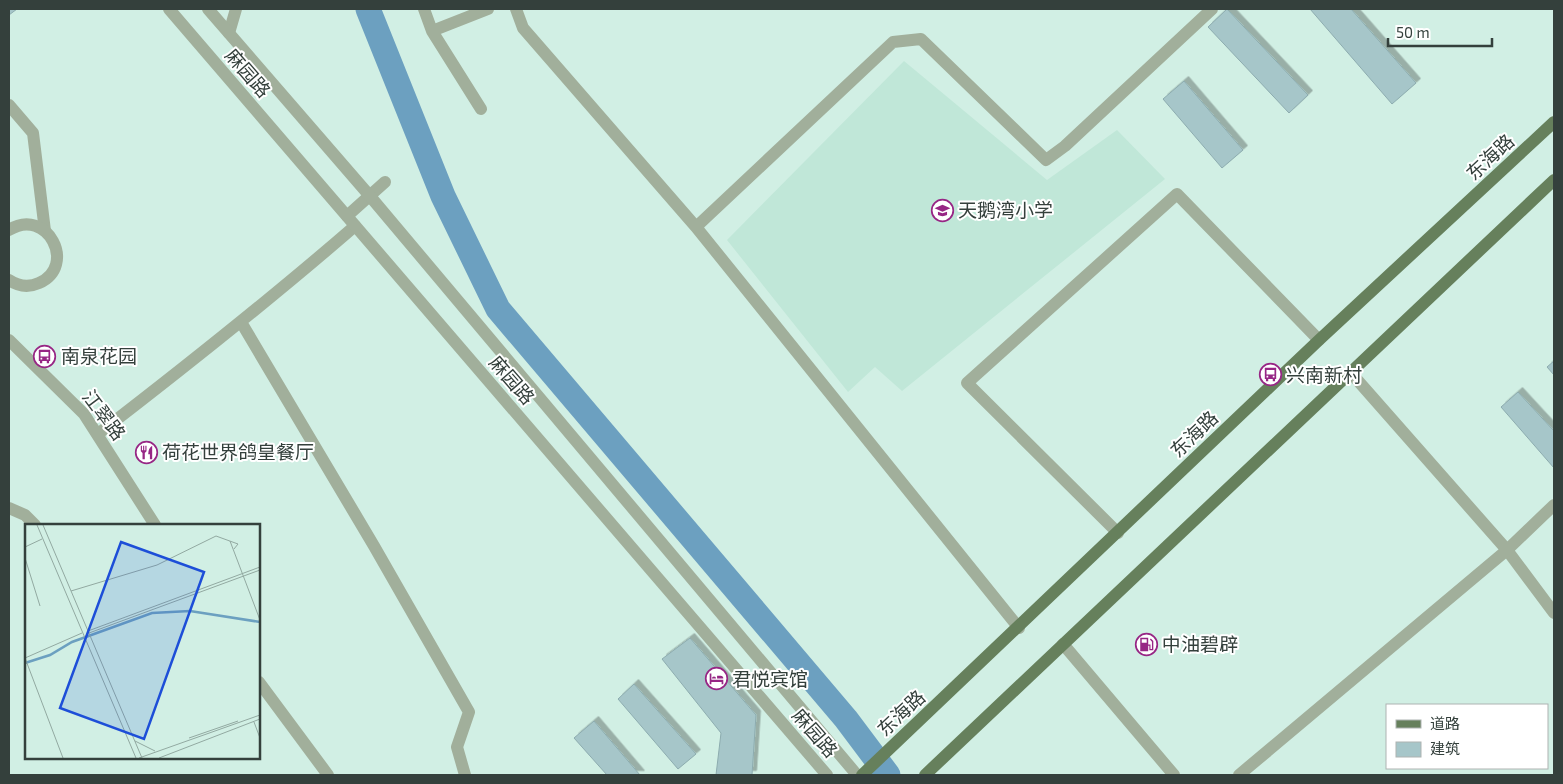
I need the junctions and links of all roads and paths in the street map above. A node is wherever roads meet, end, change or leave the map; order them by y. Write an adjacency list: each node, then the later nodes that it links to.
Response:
1 (169, 9): 16 (street, 麻园路)
2 (208, 9): 9 (street, 麻园路)
3 (236, 9): 9 (street)
4 (424, 9): 8 (street)
5 (488, 9): 8 (street)
6 (516, 9): 17 (street)
7 (1212, 9): 17 (street)
8 (432, 31): 11 (street)
9 (229, 33): 15 (street, 麻园路)
10 (9, 104): 19 (street)
11 (481, 109)
12 (1554, 122): 23 (main road, 东海路)
13 (1554, 180): 24 (main road)
14 (384, 182): 15 (street)
15 (369, 195): 16 (street); 39 (street, 麻园路)
16 (351, 221): 21 (street); 38 (street, 麻园路)
17 (696, 227): 33 (street)
18 (9, 230): 19 (street)
19 (46, 231): 20 (street)
20 (9, 280)
21 (241, 322): 25 (street); 37 (street)
22 (9, 340): 25 (street, 江翠路)
23 (1319, 340): 30 (main road, 东海路); 30 (street)
24 (1352, 374): 31 (street); 34 (main road)
25 (98, 434): 29 (street, 江翠路)
26 (1554, 506): 31 (street)
27 (9, 508): 28 (street)
28 (34, 524)
29 (154, 524)
30 (1118, 533): 33 (main road, 东海路)
31 (1507, 550): 32 (street); 43 (street)
32 (1554, 613)
33 (1019, 628): 40 (main road, 东海路)
34 (1063, 644): 41 (main road); 42 (street)
35 (260, 683): 36 (street)
36 (328, 775)
37 (465, 775)
38 (827, 775)
39 (857, 775)
40 (862, 775)
41 (925, 775)
42 (1174, 775)
43 (1239, 775)

